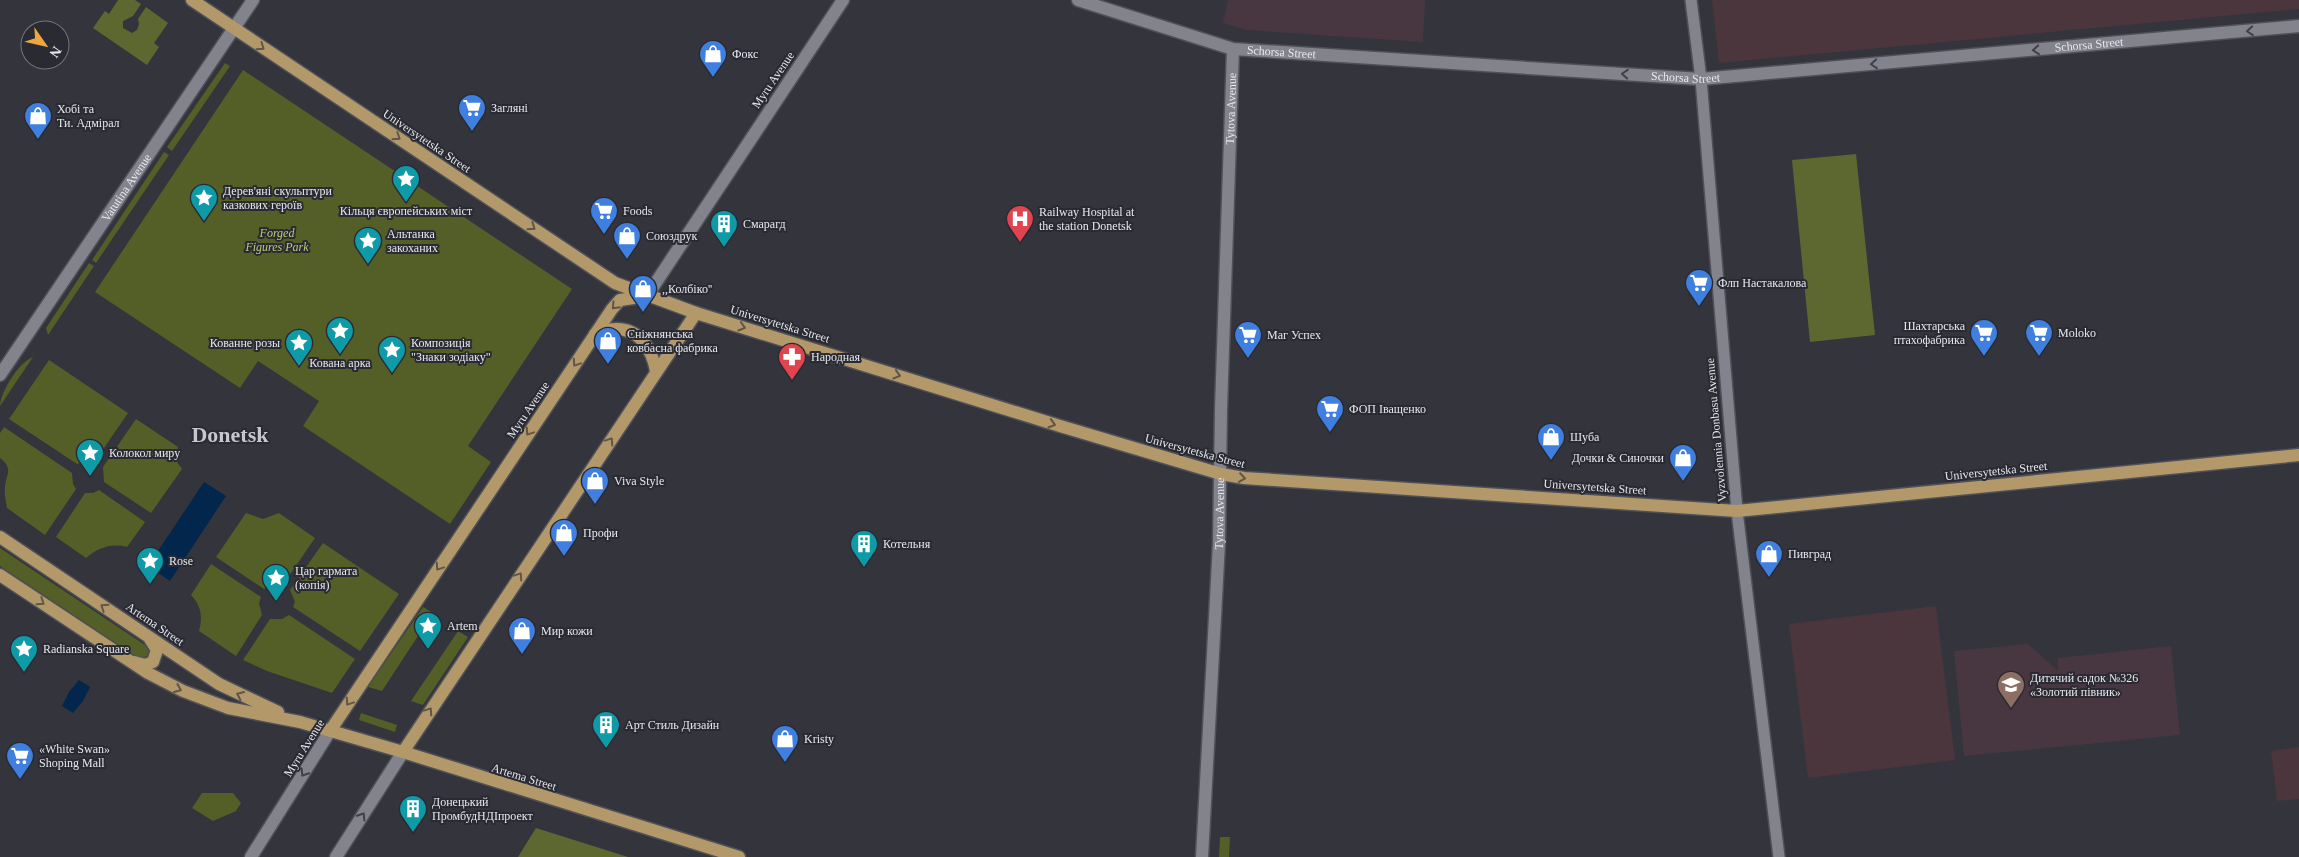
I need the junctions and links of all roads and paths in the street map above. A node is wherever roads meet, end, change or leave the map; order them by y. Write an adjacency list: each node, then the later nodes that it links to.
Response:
1 (192, 0): 7 (main road, Universytetska Street)
2 (253, 0): 7 (street, Vatutina Avenue)
3 (843, 0): 10 (street, Myru Avenue)
4 (1078, 0): 8 (street, Schorsa Street)
5 (1691, 0): 9 (street, Vyzvolennia Donbasu Avenue)
6 (2299, 26): 9 (street, Schorsa Street, one-way to 9)
7 (234, 28): 10 (main road, Universytetska Street, one-way to 10); 14 (street, Vatutina Avenue)
8 (1233, 49): 9 (street, Schorsa Street, one-way to 8); 16 (street, Tytova Avenue)
9 (1701, 79): 17 (street, Vyzvolennia Donbasu Avenue)
10 (647, 296): 11 (main road, Universytetska Street); 12 (main road, Myru Avenue, one-way to 12)
11 (696, 313): 13 (main road); 16 (main road, Universytetska Street, one-way to 16)
12 (595, 334): 13 (main road); 23 (main road, Myru Avenue, one-way to 23)
13 (656, 371): 24 (main road, one-way to 13)
14 (0, 375)
15 (2299, 455): 17 (main road, Universytetska Street)
16 (1221, 474): 17 (main road, Universytetska Street, one-way to 17); 28 (street, Tytova Avenue)
17 (1737, 511): 29 (street, Vyzvolennia Donbasu Avenue)
18 (0, 537): 20 (main road, Artema Street, one-way to 18)
19 (0, 575): 21 (main road, Artema Street, one-way to 21)
20 (144, 634): 21 (main road); 22 (main road, Artema Street, one-way to 20)
21 (127, 660): 22 (main road, Artema Street, one-way to 22)
22 (300, 722): 23 (main road, Artema Street)
23 (330, 731): 24 (main road, Artema Street); 25 (street, Myru Avenue, one-way to 25)
24 (403, 752): 26 (street, one-way to 24); 27 (main road, Artema Street)
25 (251, 857)
26 (336, 857)
27 (739, 857)
28 (1202, 857)
29 (1779, 857)

